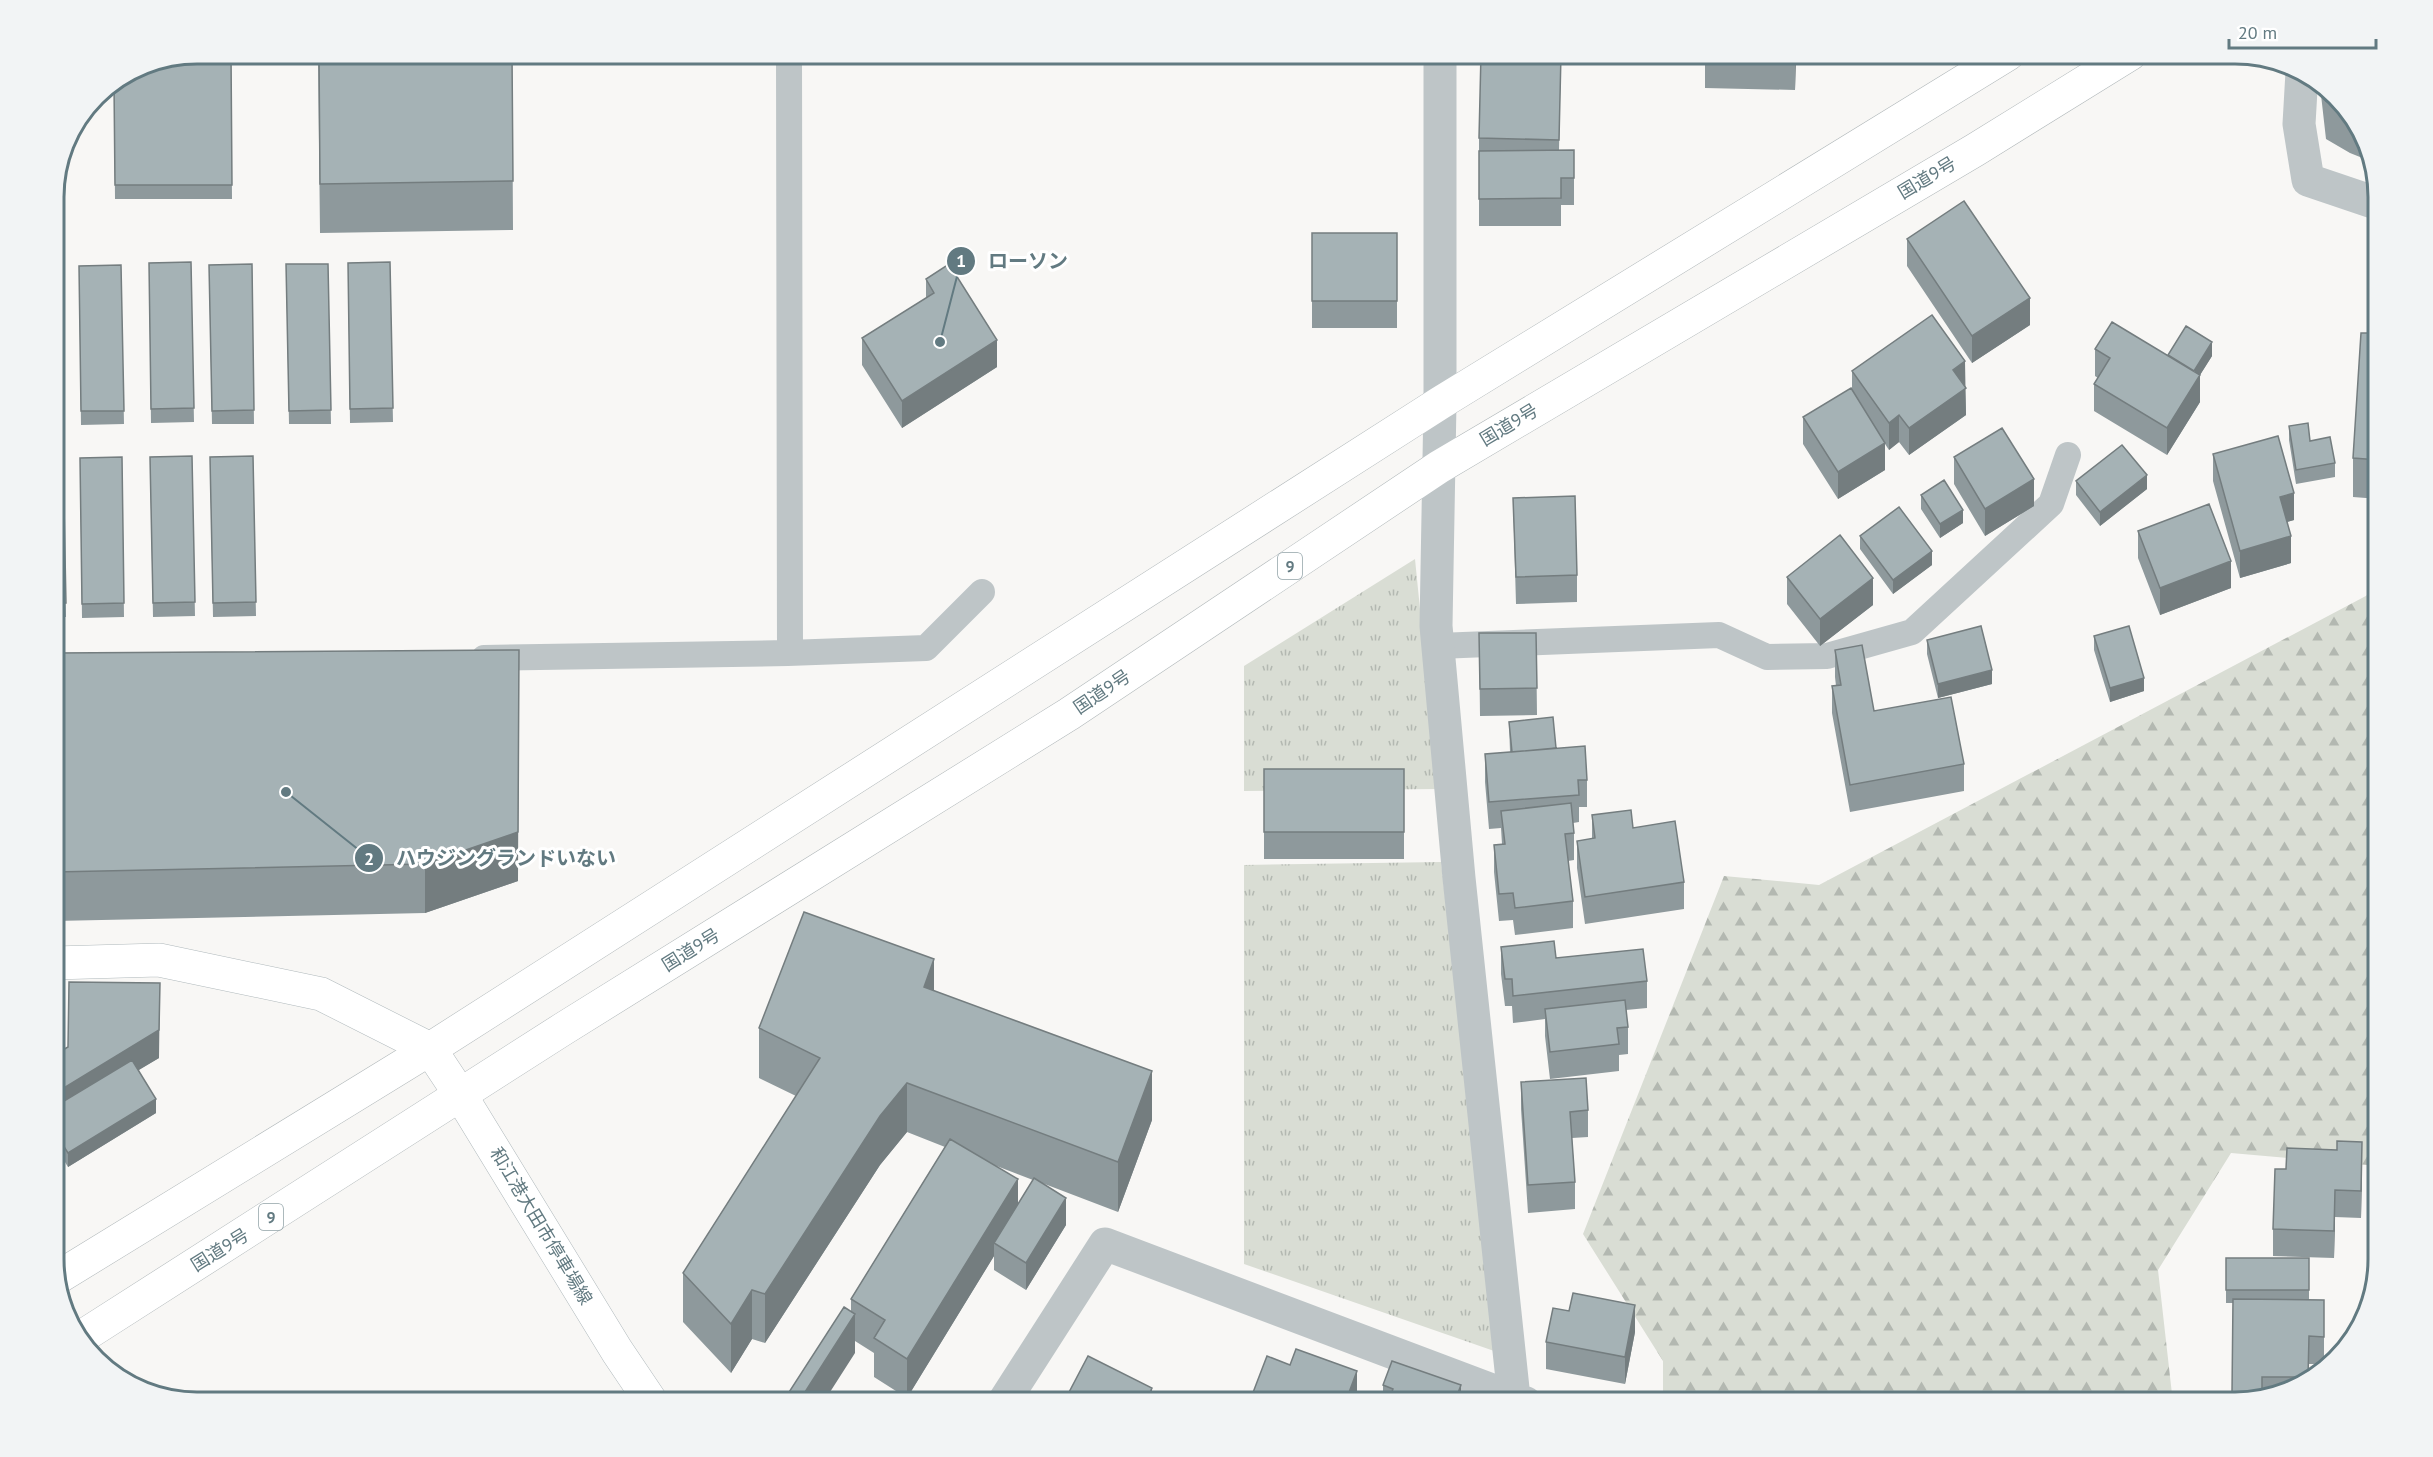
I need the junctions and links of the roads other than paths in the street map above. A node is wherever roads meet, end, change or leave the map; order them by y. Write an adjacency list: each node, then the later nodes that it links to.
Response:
1 (789, 65): 12 (lane)
2 (1440, 65): 7 (street)
3 (1990, 65): 7 (main road)
4 (2112, 65): 9 (main road, 国道9号 / 9)
5 (2301, 82): 6 (street)
6 (2368, 200)
7 (1440, 403): 9 (street); 15 (main road)
8 (2068, 455): 11 (lane)
9 (1439, 467): 11 (street); 16 (main road, 国道9号 / 9)
10 (982, 592): 12 (lane)
11 (1438, 646): 22 (street)
12 (790, 652): 13 (lane)
13 (465, 658)
14 (65, 963): 15 (main road)
15 (430, 1048): 16 (main road, 和江港大田市停車場線); 17 (main road)
16 (461, 1096): 18 (main road, 国道9号 / 9); 19 (main road, 和江港大田市停車場線)
17 (66, 1273)
18 (87, 1333)
19 (645, 1392)
20 (1010, 1392): 21 (street)
21 (1496, 1392)
22 (1519, 1392)

